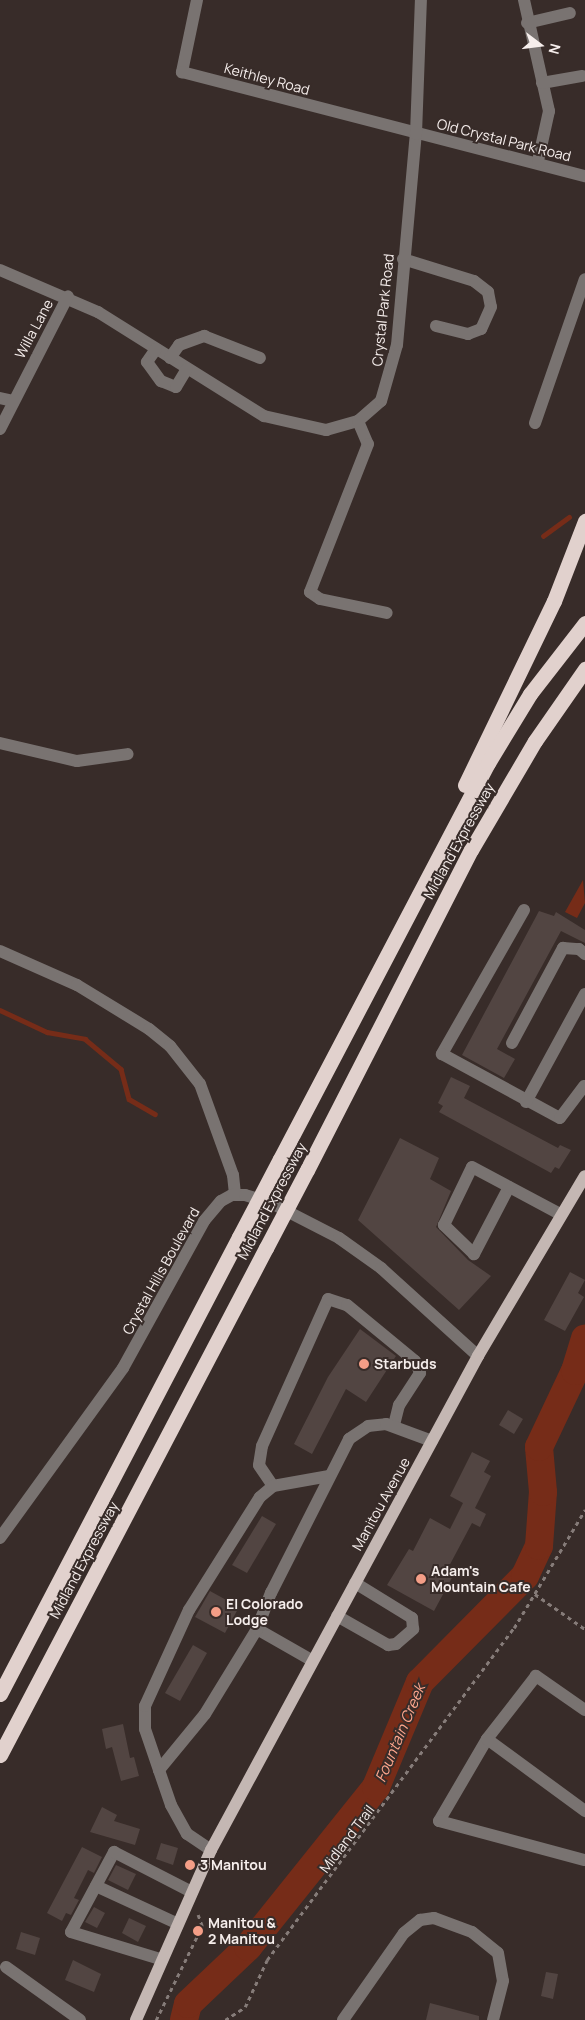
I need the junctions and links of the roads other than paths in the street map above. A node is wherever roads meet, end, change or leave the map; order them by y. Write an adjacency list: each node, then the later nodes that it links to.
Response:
1 (197, 0): 8 (street, Keithley Road)
2 (421, 0): 8 (street, Crystal Park Road)
3 (524, 0): 5 (street)
4 (570, 13): 5 (street)
5 (527, 23): 7 (street)
6 (582, 76): 7 (street)
7 (542, 83): 9 (street)
8 (416, 134): 9 (street, Old Crystal Park Road); 11 (street, Crystal Park Road)
9 (538, 161): 10 (street, Old Crystal Park Road)
10 (585, 176)
11 (403, 259): 15 (street); 22 (street, Crystal Park Road)
12 (0, 270): 14 (street, Crystal Park Road)
13 (585, 279): 23 (street)
14 (68, 296): 16 (street, Crystal Park Road); 21 (street, Willa Lane)
15 (436, 326)
16 (156, 349): 17 (street, Crystal Park Road); 19 (street)
17 (170, 358): 18 (street); 19 (street, Crystal Park Road)
18 (260, 358)
19 (187, 369): 22 (street, Crystal Park Road)
20 (0, 398): 21 (street)
21 (13, 401): 24 (street, Willa Lane)
22 (358, 421): 26 (street)
23 (535, 423)
24 (0, 429)
25 (585, 521): 32 (highway)
26 (387, 613)
27 (585, 623): 32 (highway, Midland Expressway)
28 (585, 669): 56 (highway, Midland Expressway, bridge)
29 (0, 743): 30 (street)
30 (128, 754)
31 (524, 910): 38 (street)
32 (394, 937): 53 (highway, Midland Expressway, bridge)
33 (0, 951): 41 (street)
34 (585, 954): 36 (street)
35 (585, 994): 38 (street)
36 (512, 1043)
37 (585, 1086): 38 (street)
38 (526, 1102)
39 (585, 1176): 42 (main road, Manitou Avenue)
40 (510, 1187): 40 (street); 42 (street)
41 (234, 1195): 43 (street); 48 (street, Crystal Hills Boulevard)
42 (560, 1214): 43 (main road, Manitou Avenue)
43 (478, 1356): 45 (main road, Manitou Avenue)
44 (394, 1425): 45 (street); 46 (street); 47 (street)
45 (432, 1441): 49 (main road, Manitou Avenue)
46 (329, 1476): 47 (street); 51 (street)
47 (273, 1486): 57 (street)
48 (0, 1538)
49 (355, 1583): 50 (main road, Manitou Avenue); 50 (street)
50 (337, 1616): 52 (main road, Manitou Avenue)
51 (257, 1629): 52 (street); 57 (street)
52 (312, 1661): 59 (main road, Manitou Avenue)
53 (0, 1694)
54 (585, 1710): 55 (street)
55 (487, 1739): 58 (street); 60 (street)
56 (0, 1756)
57 (159, 1770): 59 (street)
58 (585, 1811)
59 (211, 1850): 62 (main road, Manitou Avenue)
60 (585, 1860)
61 (96, 1886): 62 (street); 63 (street); 64 (street)
62 (190, 1891): 63 (main road, Manitou Avenue)
63 (176, 1923): 64 (main road, Manitou Avenue)
64 (160, 1959): 67 (main road, Manitou Avenue)
65 (6, 1967): 66 (street)
66 (80, 2020)
67 (136, 2020)
68 (343, 2020): 69 (street)
69 (493, 2020)

